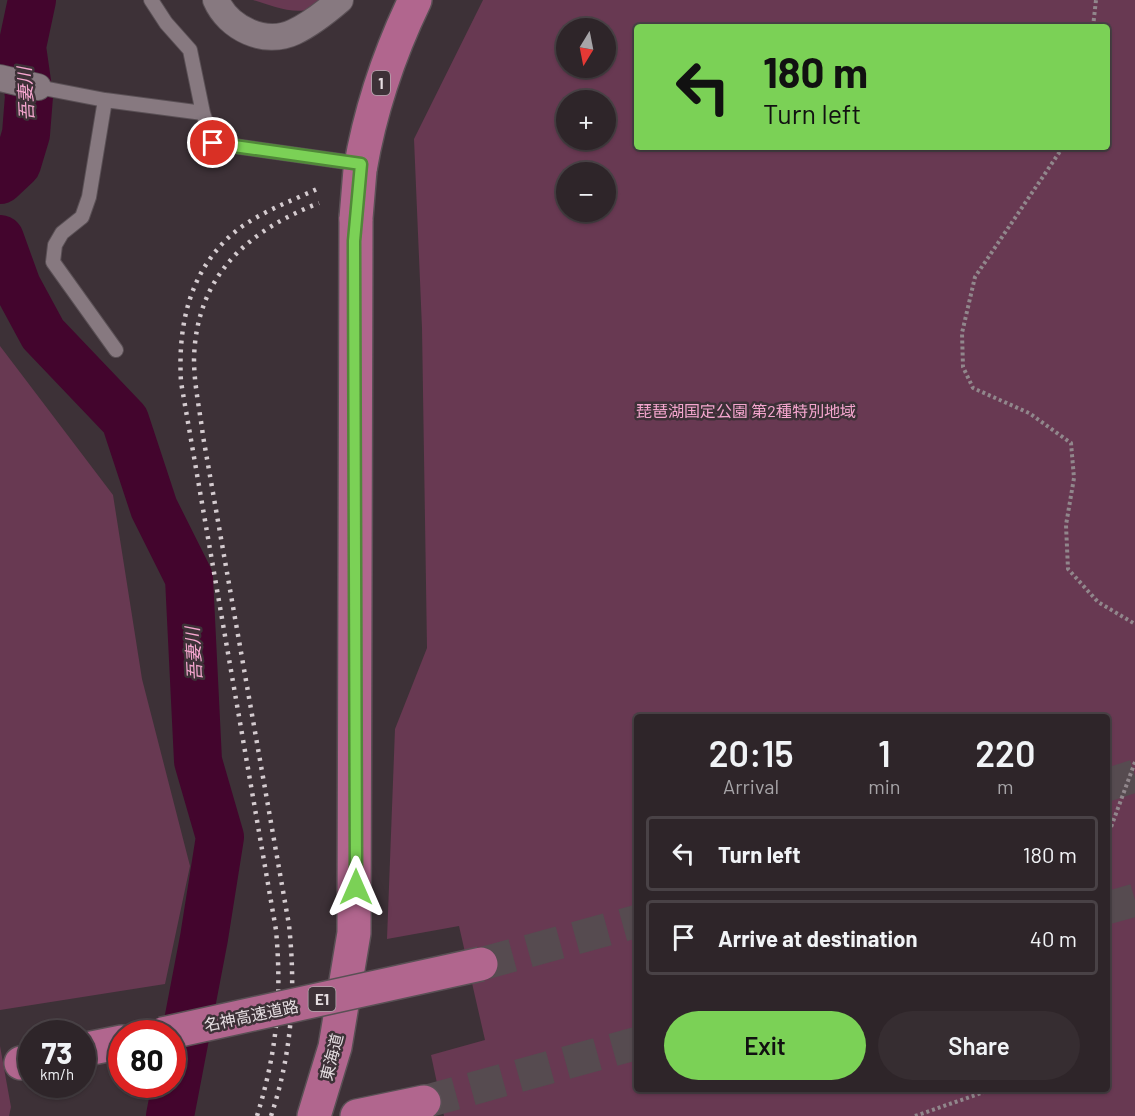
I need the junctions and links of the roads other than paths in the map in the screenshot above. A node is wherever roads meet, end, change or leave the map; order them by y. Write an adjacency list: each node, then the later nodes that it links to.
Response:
1 (151, 0): 7 (lane)
2 (216, 0): 3 (street)
3 (340, 0)
4 (415, 0): 8 (highway, 東海道 / 1)
5 (18, 82): 6 (lane)
6 (105, 100): 7 (lane); 9 (lane)
7 (203, 113): 8 (lane)
8 (360, 167): 13 (highway, 東海道 / 1, bridge)
9 (116, 350)
10 (480, 964): 11 (highway, 名神高速道路 / E1, bridge)
11 (186, 1029)
12 (424, 1102): 14 (highway)
13 (314, 1116)
14 (357, 1116)

